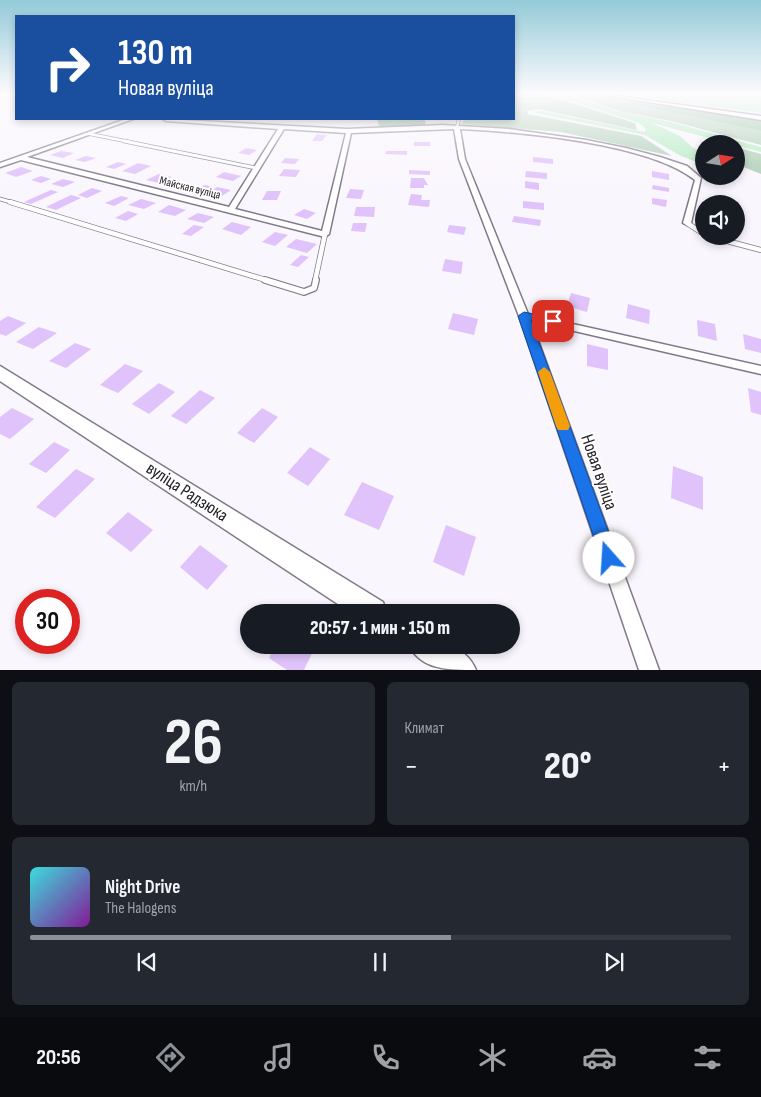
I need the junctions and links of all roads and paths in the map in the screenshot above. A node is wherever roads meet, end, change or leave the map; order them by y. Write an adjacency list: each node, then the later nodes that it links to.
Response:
1 (113, 125): 8 (street)
2 (257, 125): 6 (street)
3 (427, 125): 7 (street)
4 (458, 125): 19 (street, Новая вуліца)
5 (474, 125): 14 (street)
6 (282, 127): 7 (street); 11 (street)
7 (349, 131): 16 (street)
8 (90, 134): 9 (street); 11 (lane)
9 (22, 158): 10 (street); 13 (street, Майская вуліца)
10 (0, 166)
11 (256, 168): 13 (street)
12 (0, 199): 16 (lane)
13 (231, 210): 16 (street, Майская вуліца)
14 (687, 223): 15 (lane)
15 (695, 228)
16 (325, 234)
17 (742, 245): 18 (lane)
18 (761, 250)
19 (524, 316): 20 (street); 25 (street, Новая вуліца)
20 (761, 370)
21 (0, 372): 22 (main road, вуліца Радзюка)
22 (361, 604)
23 (437, 654): 24 (main road)
24 (461, 670)
25 (649, 670)

